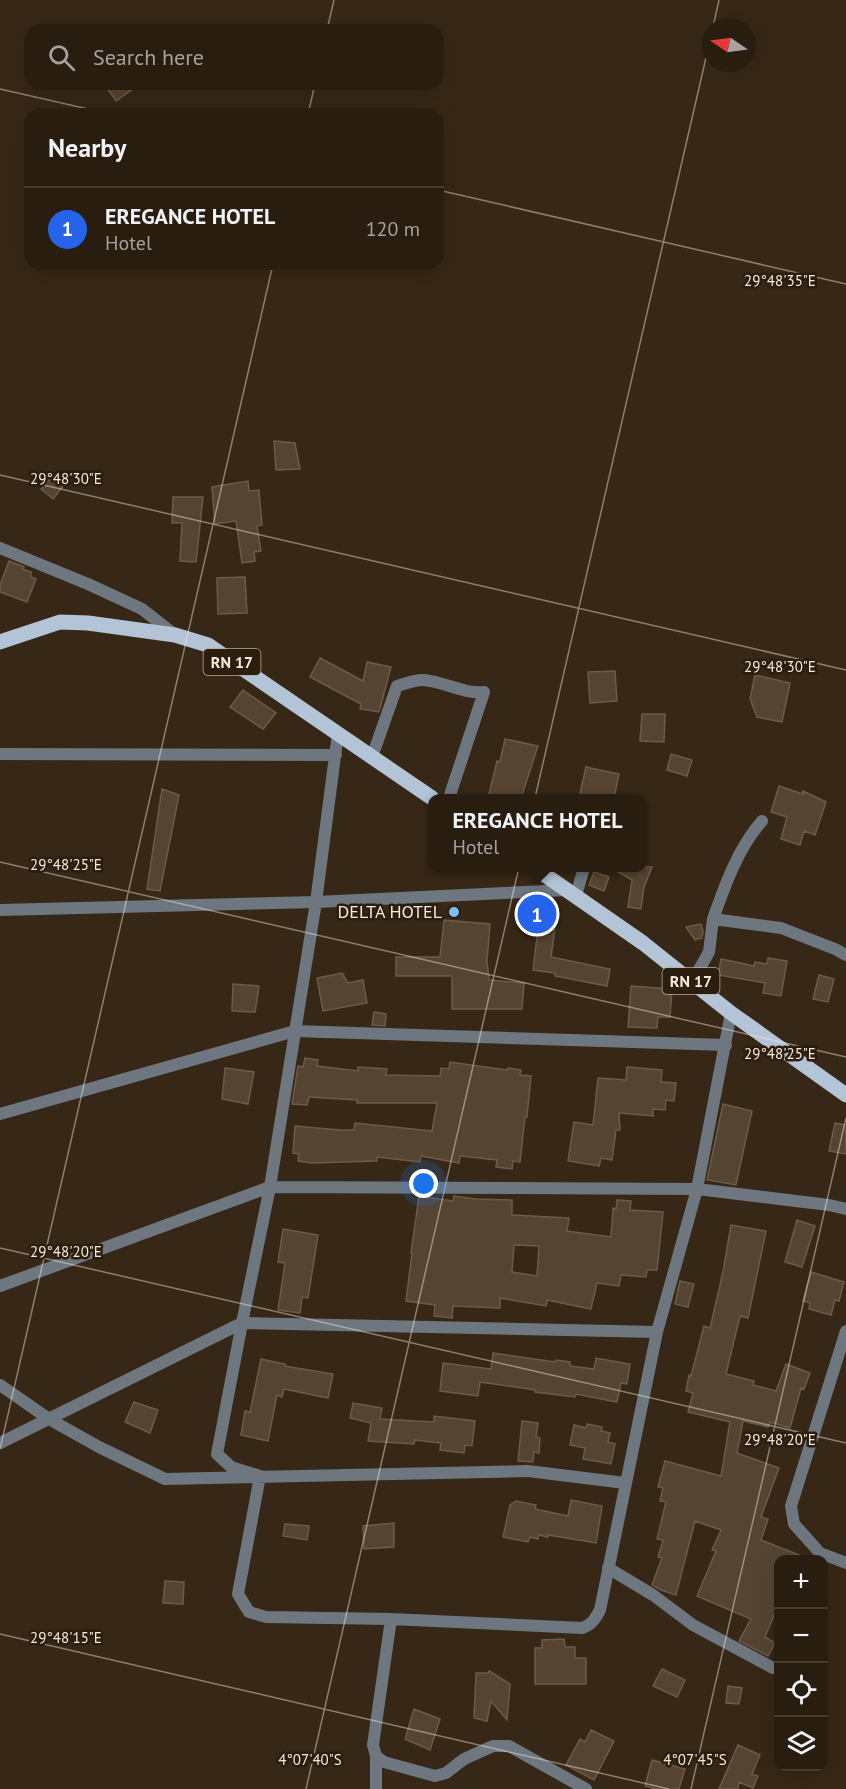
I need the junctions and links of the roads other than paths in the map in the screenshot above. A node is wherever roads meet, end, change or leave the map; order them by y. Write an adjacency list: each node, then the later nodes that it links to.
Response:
1 (0, 548): 2 (street)
2 (175, 635): 3 (main road, RN 17); 4 (main road, RN 17)
3 (0, 642)
4 (338, 733): 6 (street); 7 (main road, RN 17)
5 (0, 754): 6 (street)
6 (336, 755): 14 (street)
7 (372, 757): 8 (street); 9 (main road, RN 17)
8 (450, 794)
9 (428, 795)
10 (762, 820): 16 (street)
11 (542, 872): 13 (main road, RN 17)
12 (582, 872): 13 (street)
13 (572, 893): 14 (street); 18 (main road, RN 17)
14 (316, 902): 15 (street); 20 (street)
15 (0, 910)
16 (713, 919): 17 (street); 18 (street)
17 (845, 953)
18 (692, 982): 19 (main road, RN 17)
19 (731, 1013): 21 (street); 22 (main road, RN 17)
20 (295, 1031): 21 (street); 23 (street); 24 (street)
21 (726, 1045): 25 (street)
22 (846, 1095)
23 (0, 1114)
24 (270, 1187): 25 (street); 27 (street); 28 (street)
25 (697, 1189): 26 (street); 30 (street)
26 (846, 1209)
27 (0, 1286)
28 (242, 1323): 30 (street); 32 (street); 34 (street)
29 (846, 1331): 36 (street)
30 (657, 1332): 35 (street)
31 (0, 1385): 32 (street)
32 (49, 1419): 33 (street); 34 (street)
33 (0, 1443)
34 (260, 1476): 35 (street); 38 (street)
35 (625, 1483): 37 (street)
36 (846, 1563)
37 (608, 1568): 38 (street); 39 (street)
38 (391, 1619): 40 (street)
39 (773, 1668)
40 (376, 1756): 41 (street); 42 (street)
41 (376, 1789)
42 (586, 1789)

